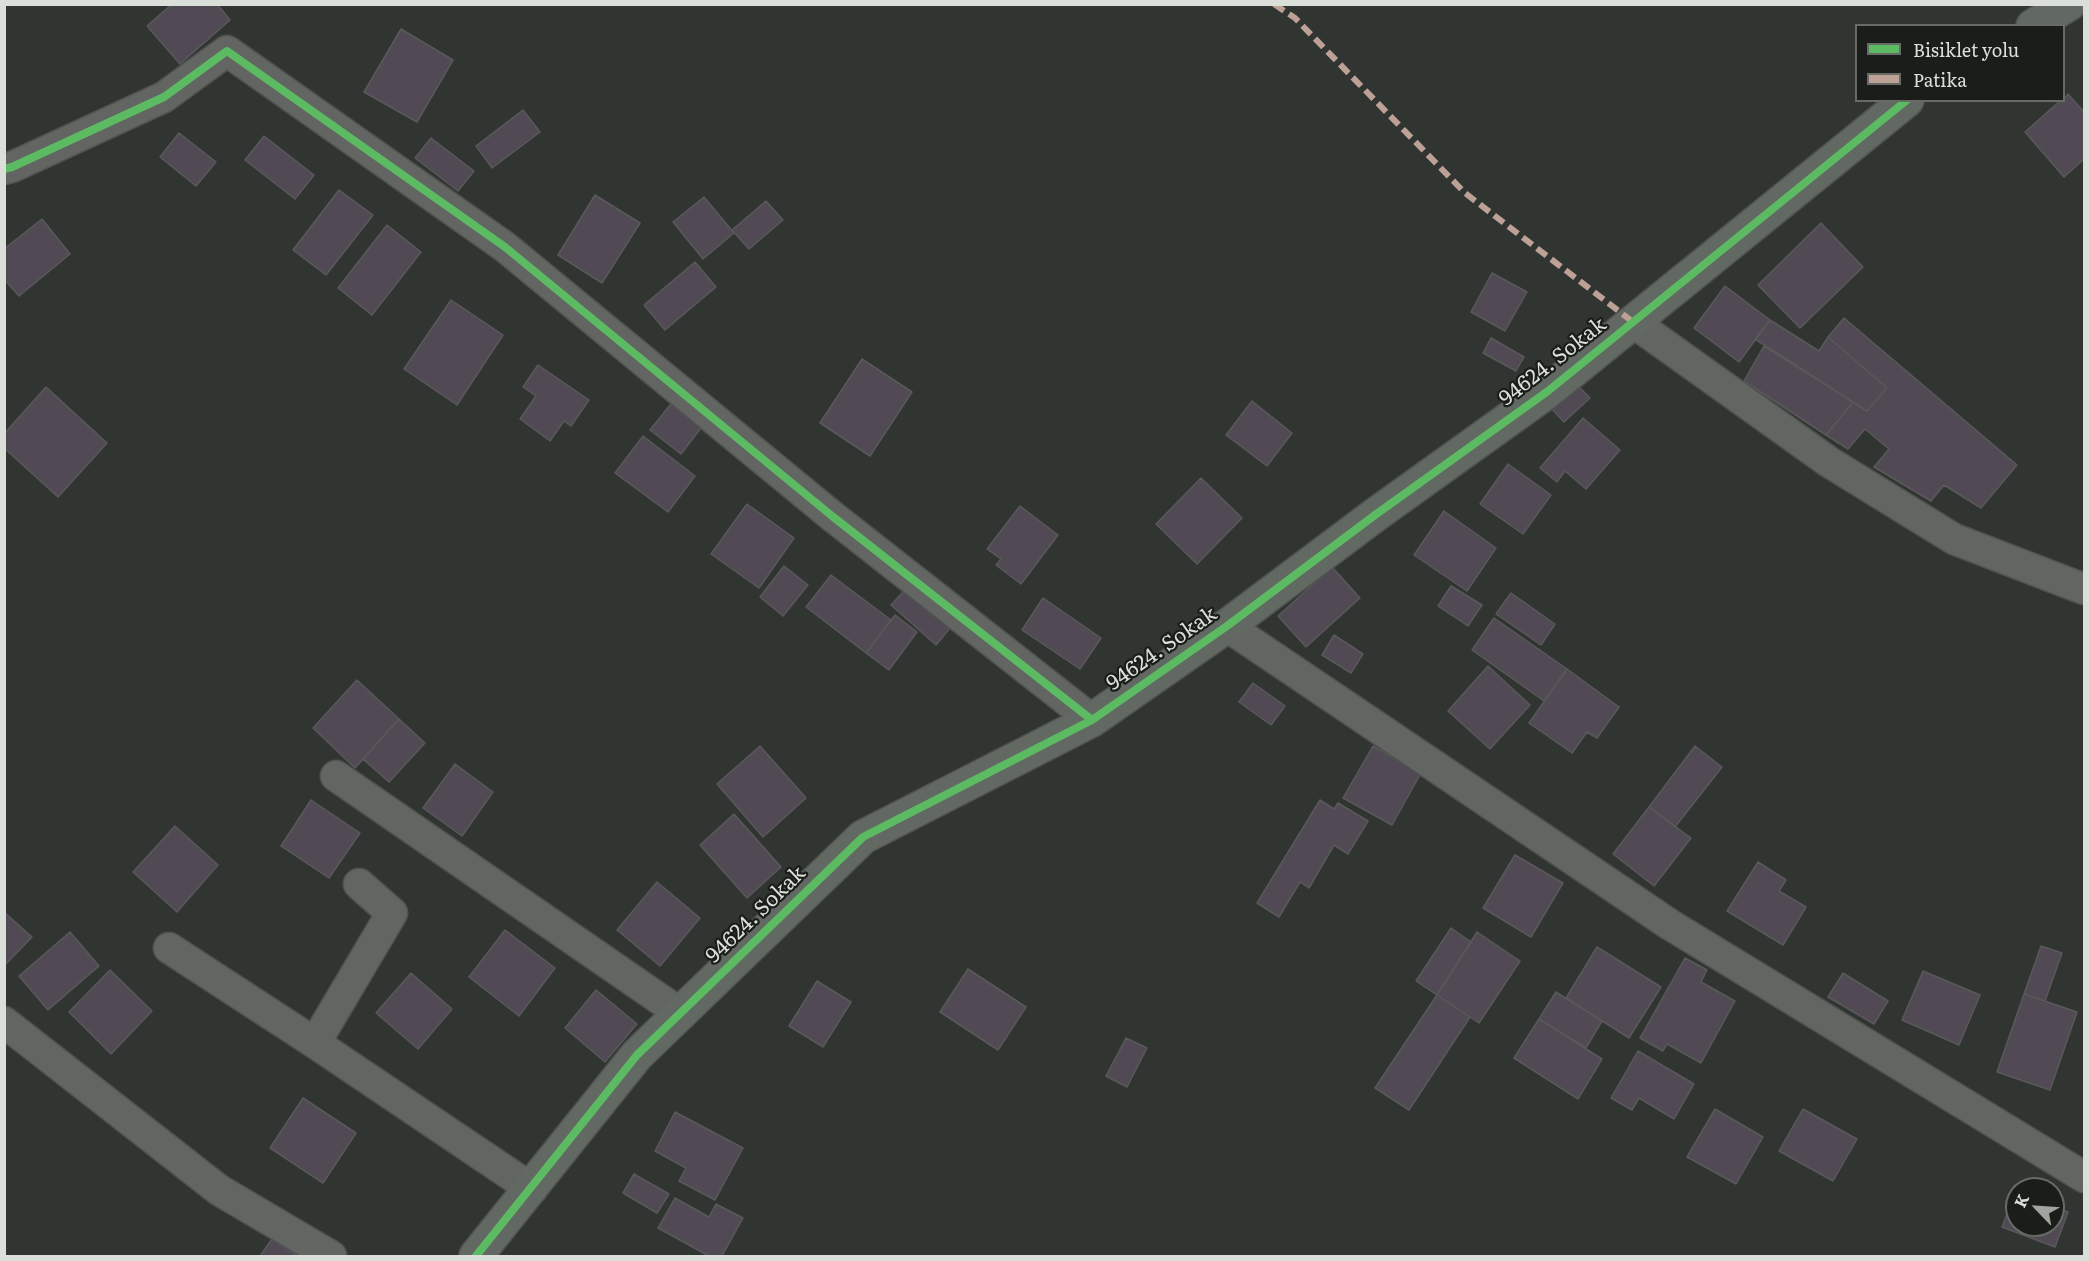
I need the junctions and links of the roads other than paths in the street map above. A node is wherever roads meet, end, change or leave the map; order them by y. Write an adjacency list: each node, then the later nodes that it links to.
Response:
1 (2069, 4): 2 (street)
2 (2036, 24)
3 (1905, 102): 5 (street, 94624. Sokak)
4 (4, 169): 8 (street)
5 (1633, 322): 6 (street); 7 (street, 94624. Sokak)
6 (2085, 589)
7 (1227, 626): 8 (street, 94624. Sokak); 15 (street)
8 (1092, 720): 12 (street, 94624. Sokak)
9 (336, 776): 12 (street)
10 (359, 884): 14 (street)
11 (169, 948): 14 (street)
12 (680, 1014): 16 (street, 94624. Sokak)
13 (4, 1022): 17 (street)
14 (315, 1043): 16 (street)
15 (2085, 1178)
16 (532, 1189): 18 (street, 94624. Sokak)
17 (331, 1257)
18 (477, 1257)

